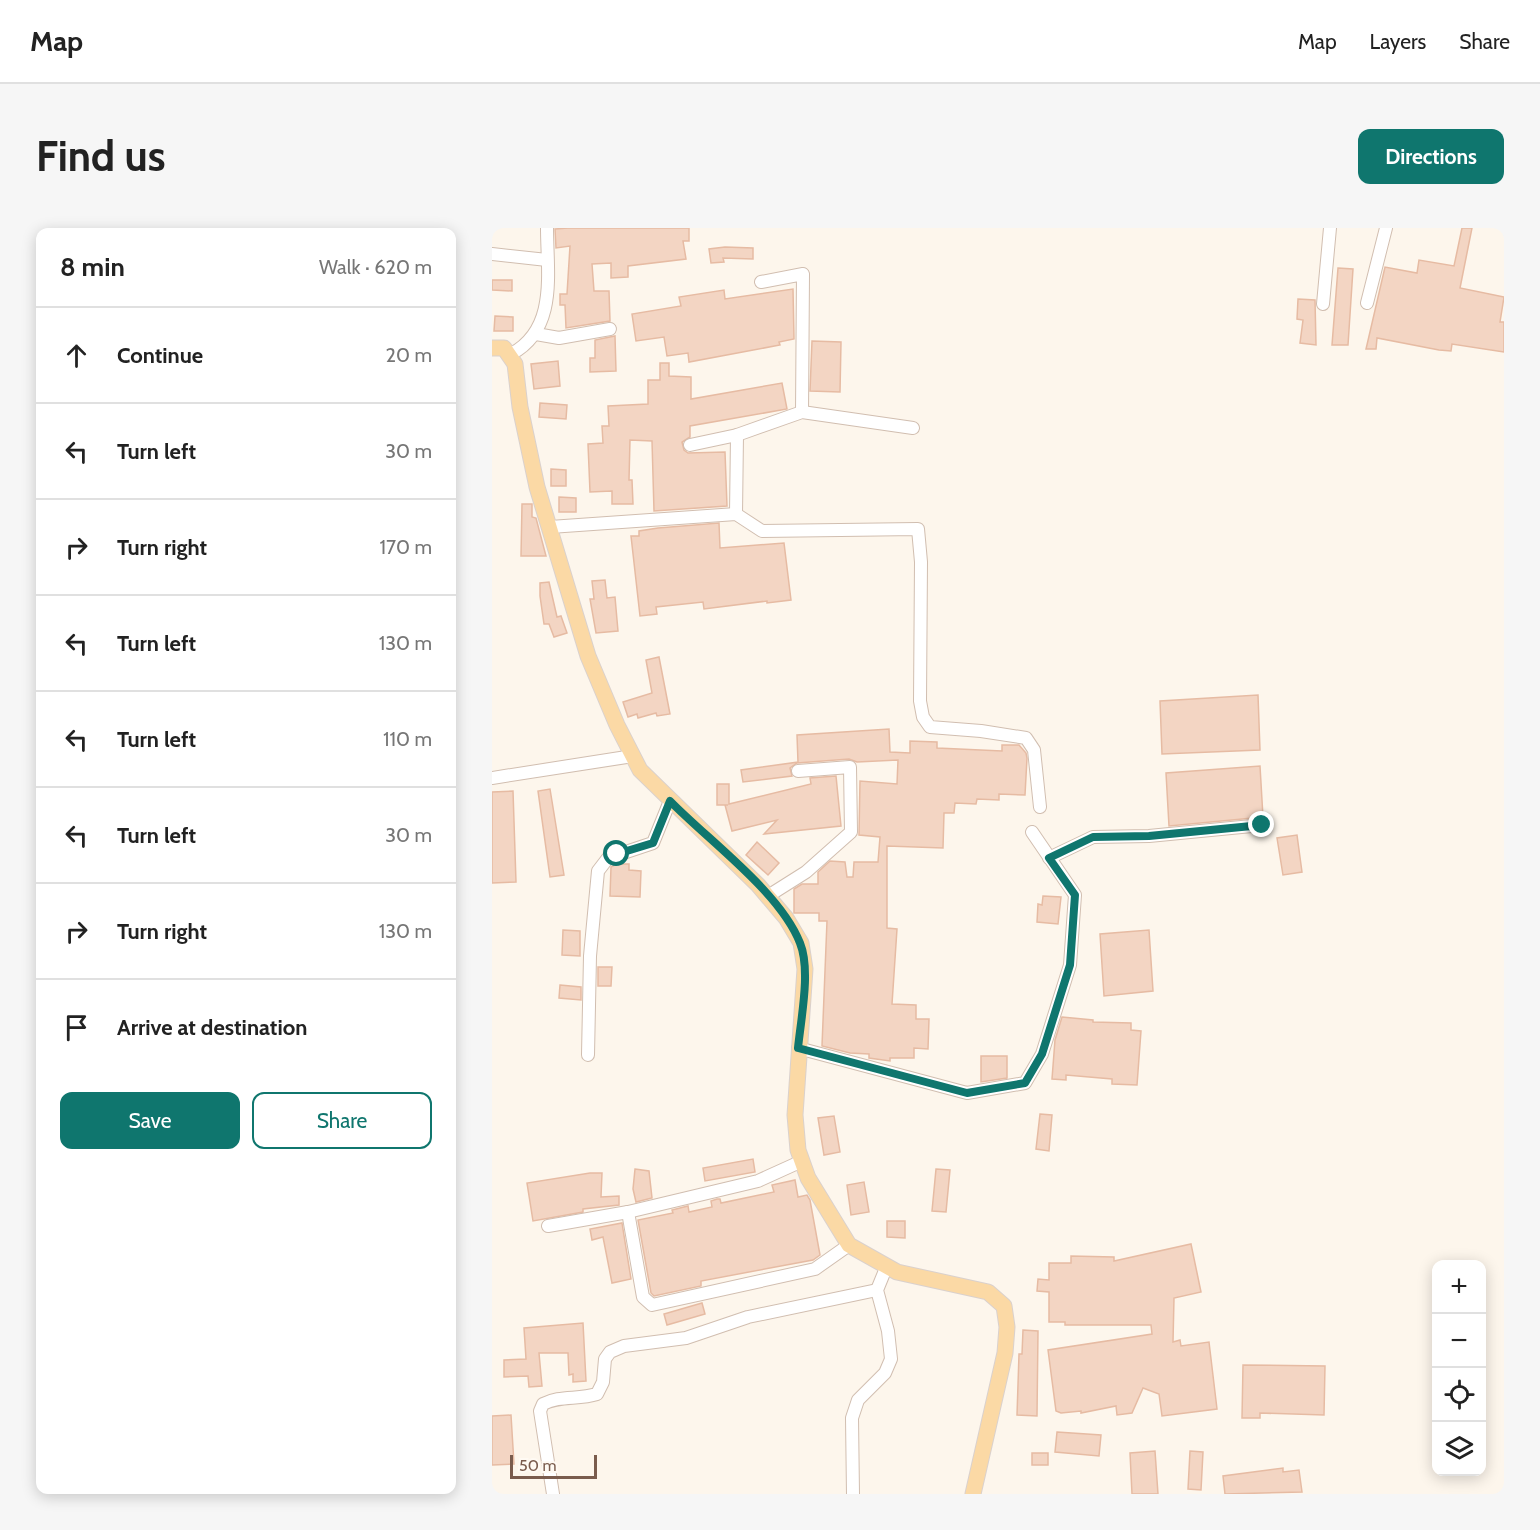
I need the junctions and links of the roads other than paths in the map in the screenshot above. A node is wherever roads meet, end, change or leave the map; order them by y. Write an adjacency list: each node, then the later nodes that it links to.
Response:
1 (547, 228): 5 (street)
2 (1330, 228): 8 (street)
3 (1386, 228): 7 (street)
4 (492, 254): 5 (street)
5 (547, 260): 10 (street)
6 (761, 282): 13 (street)
7 (1367, 303)
8 (1323, 304)
9 (610, 329): 10 (street)
10 (536, 334): 12 (street)
11 (492, 348): 12 (main road)
12 (511, 354): 18 (main road)
13 (802, 412): 14 (street); 15 (street)
14 (913, 428)
15 (737, 435): 16 (street); 17 (street)
16 (690, 445)
17 (736, 514): 18 (street); 23 (street)
18 (550, 527): 19 (main road)
19 (633, 756): 21 (street); 22 (main road)
20 (798, 771): 27 (street)
21 (492, 778)
22 (670, 801): 27 (main road); 29 (street)
23 (1040, 807)
24 (1262, 825): 26 (street)
25 (1032, 832): 26 (street)
26 (1049, 858): 28 (street)
27 (768, 896): 28 (main road)
28 (798, 1048): 30 (main road)
29 (588, 1055)
30 (802, 1161): 31 (street); 33 (main road)
31 (628, 1212): 32 (street); 33 (street)
32 (548, 1226)
33 (849, 1245): 34 (main road)
34 (886, 1268): 35 (street); 38 (main road)
35 (877, 1290): 36 (street); 37 (street)
36 (553, 1494)
37 (853, 1494)
38 (973, 1494)

